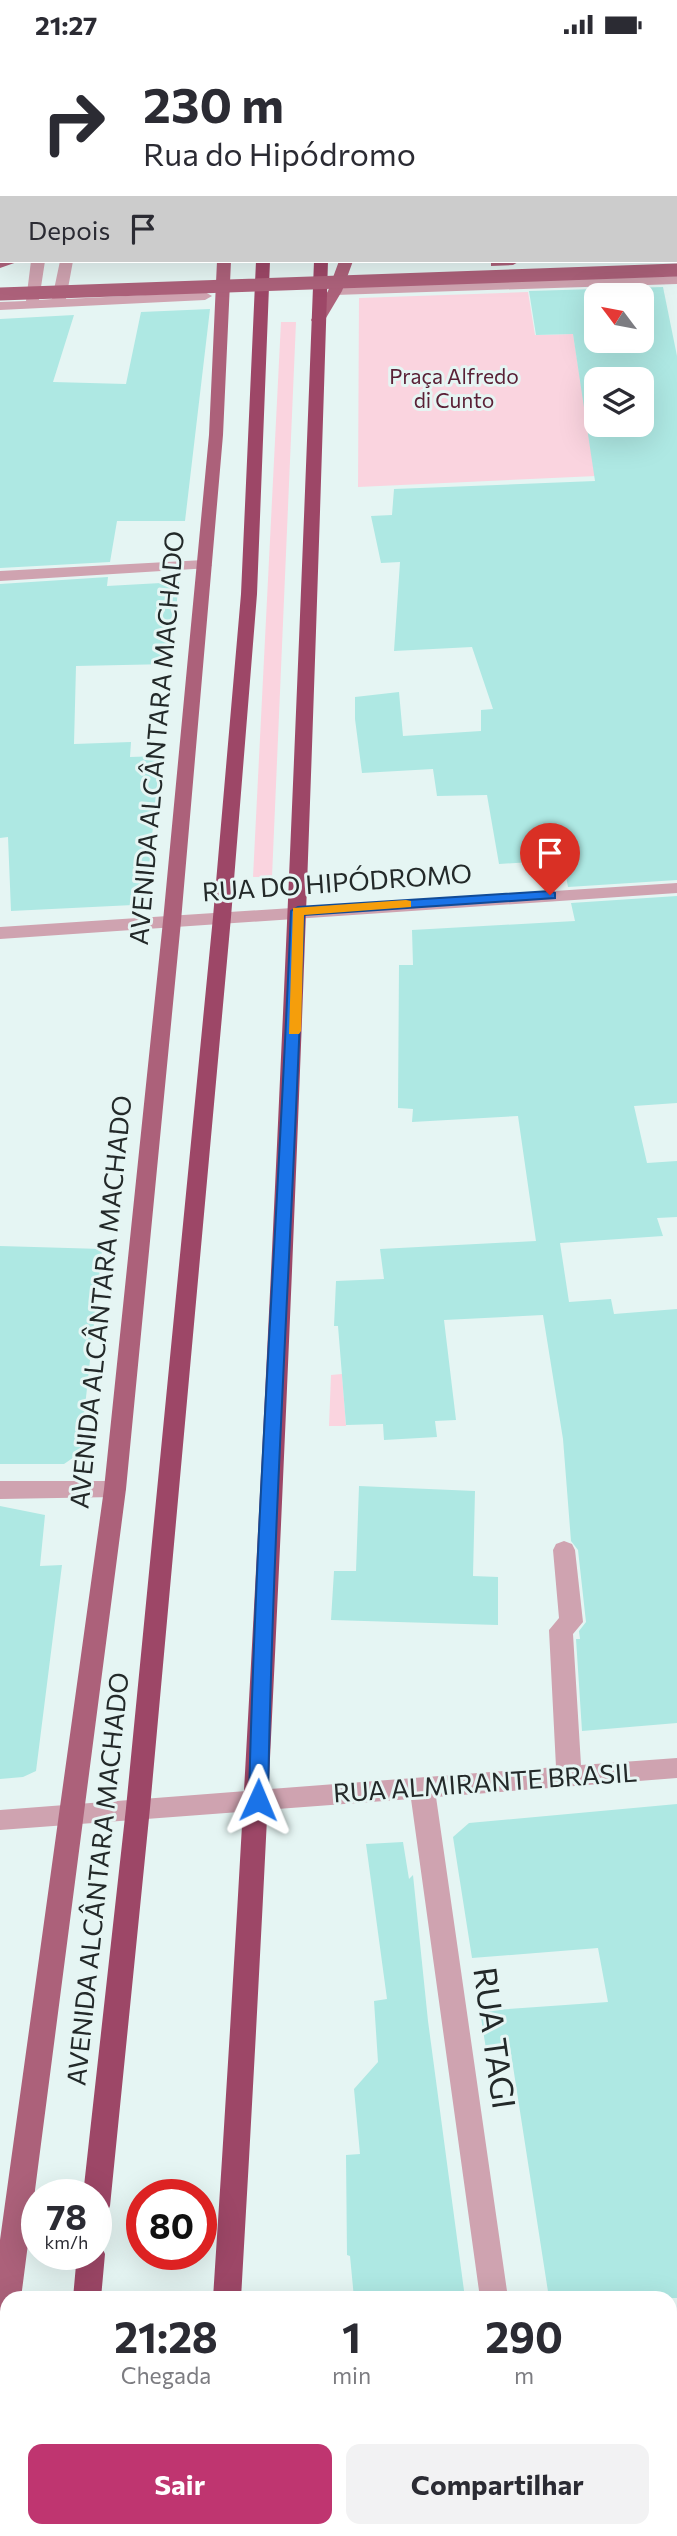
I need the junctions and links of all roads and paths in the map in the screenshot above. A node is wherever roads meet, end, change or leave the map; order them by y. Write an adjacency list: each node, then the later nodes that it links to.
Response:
1 (38, 263): 15 (street)
2 (66, 263): 14 (street)
3 (225, 263): 18 (main road, AVENIDA ALCÂNTARA MACHADO)
4 (263, 263): 22 (highway, AVENIDA ALCÂNTARA MACHADO)
5 (321, 263): 17 (highway)
6 (345, 263): 11 (main road)
7 (496, 263): 10 (main road)
8 (677, 270): 12 (main road, bridge)
9 (677, 280): 11 (street)
10 (0, 281)
11 (335, 292): 17 (main road)
12 (0, 294)
13 (205, 296): 14 (street)
14 (58, 303): 15 (street)
15 (32, 305): 16 (street)
16 (0, 306)
17 (318, 320): 21 (highway)
18 (204, 565): 19 (street); 23 (main road, AVENIDA ALCÂNTARA MACHADO)
19 (0, 576)
20 (677, 888): 21 (street, RUA DO HIPÓDROMO)
21 (298, 911): 22 (street, RUA DO HIPÓDROMO); 31 (highway)
22 (222, 918): 23 (street, RUA DO HIPÓDROMO); 32 (highway, AVENIDA ALCÂNTARA MACHADO)
23 (172, 921): 24 (street, RUA DO HIPÓDROMO); 26 (main road, AVENIDA ALCÂNTARA MACHADO)
24 (0, 933)
25 (0, 1489): 26 (street)
26 (114, 1489): 33 (main road, AVENIDA ALCÂNTARA MACHADO)
27 (564, 1550): 29 (street)
28 (677, 1768): 29 (street, RUA ALMIRANTE BRASIL)
29 (569, 1777): 30 (street, RUA ALMIRANTE BRASIL)
30 (422, 1788): 31 (street, RUA ALMIRANTE BRASIL); 40 (street, RUA TAGI)
31 (258, 1800): 32 (street, RUA ALMIRANTE BRASIL); 39 (highway)
32 (138, 1808): 33 (street, RUA ALMIRANTE BRASIL); 35 (highway, AVENIDA ALCÂNTARA MACHADO)
33 (71, 1814): 34 (street, RUA ALMIRANTE BRASIL); 37 (main road, AVENIDA ALCÂNTARA MACHADO)
34 (0, 1820)
35 (99, 2179)
36 (90, 2270): 38 (highway)
37 (7, 2291)
38 (88, 2291)
39 (227, 2291)
40 (493, 2291)

